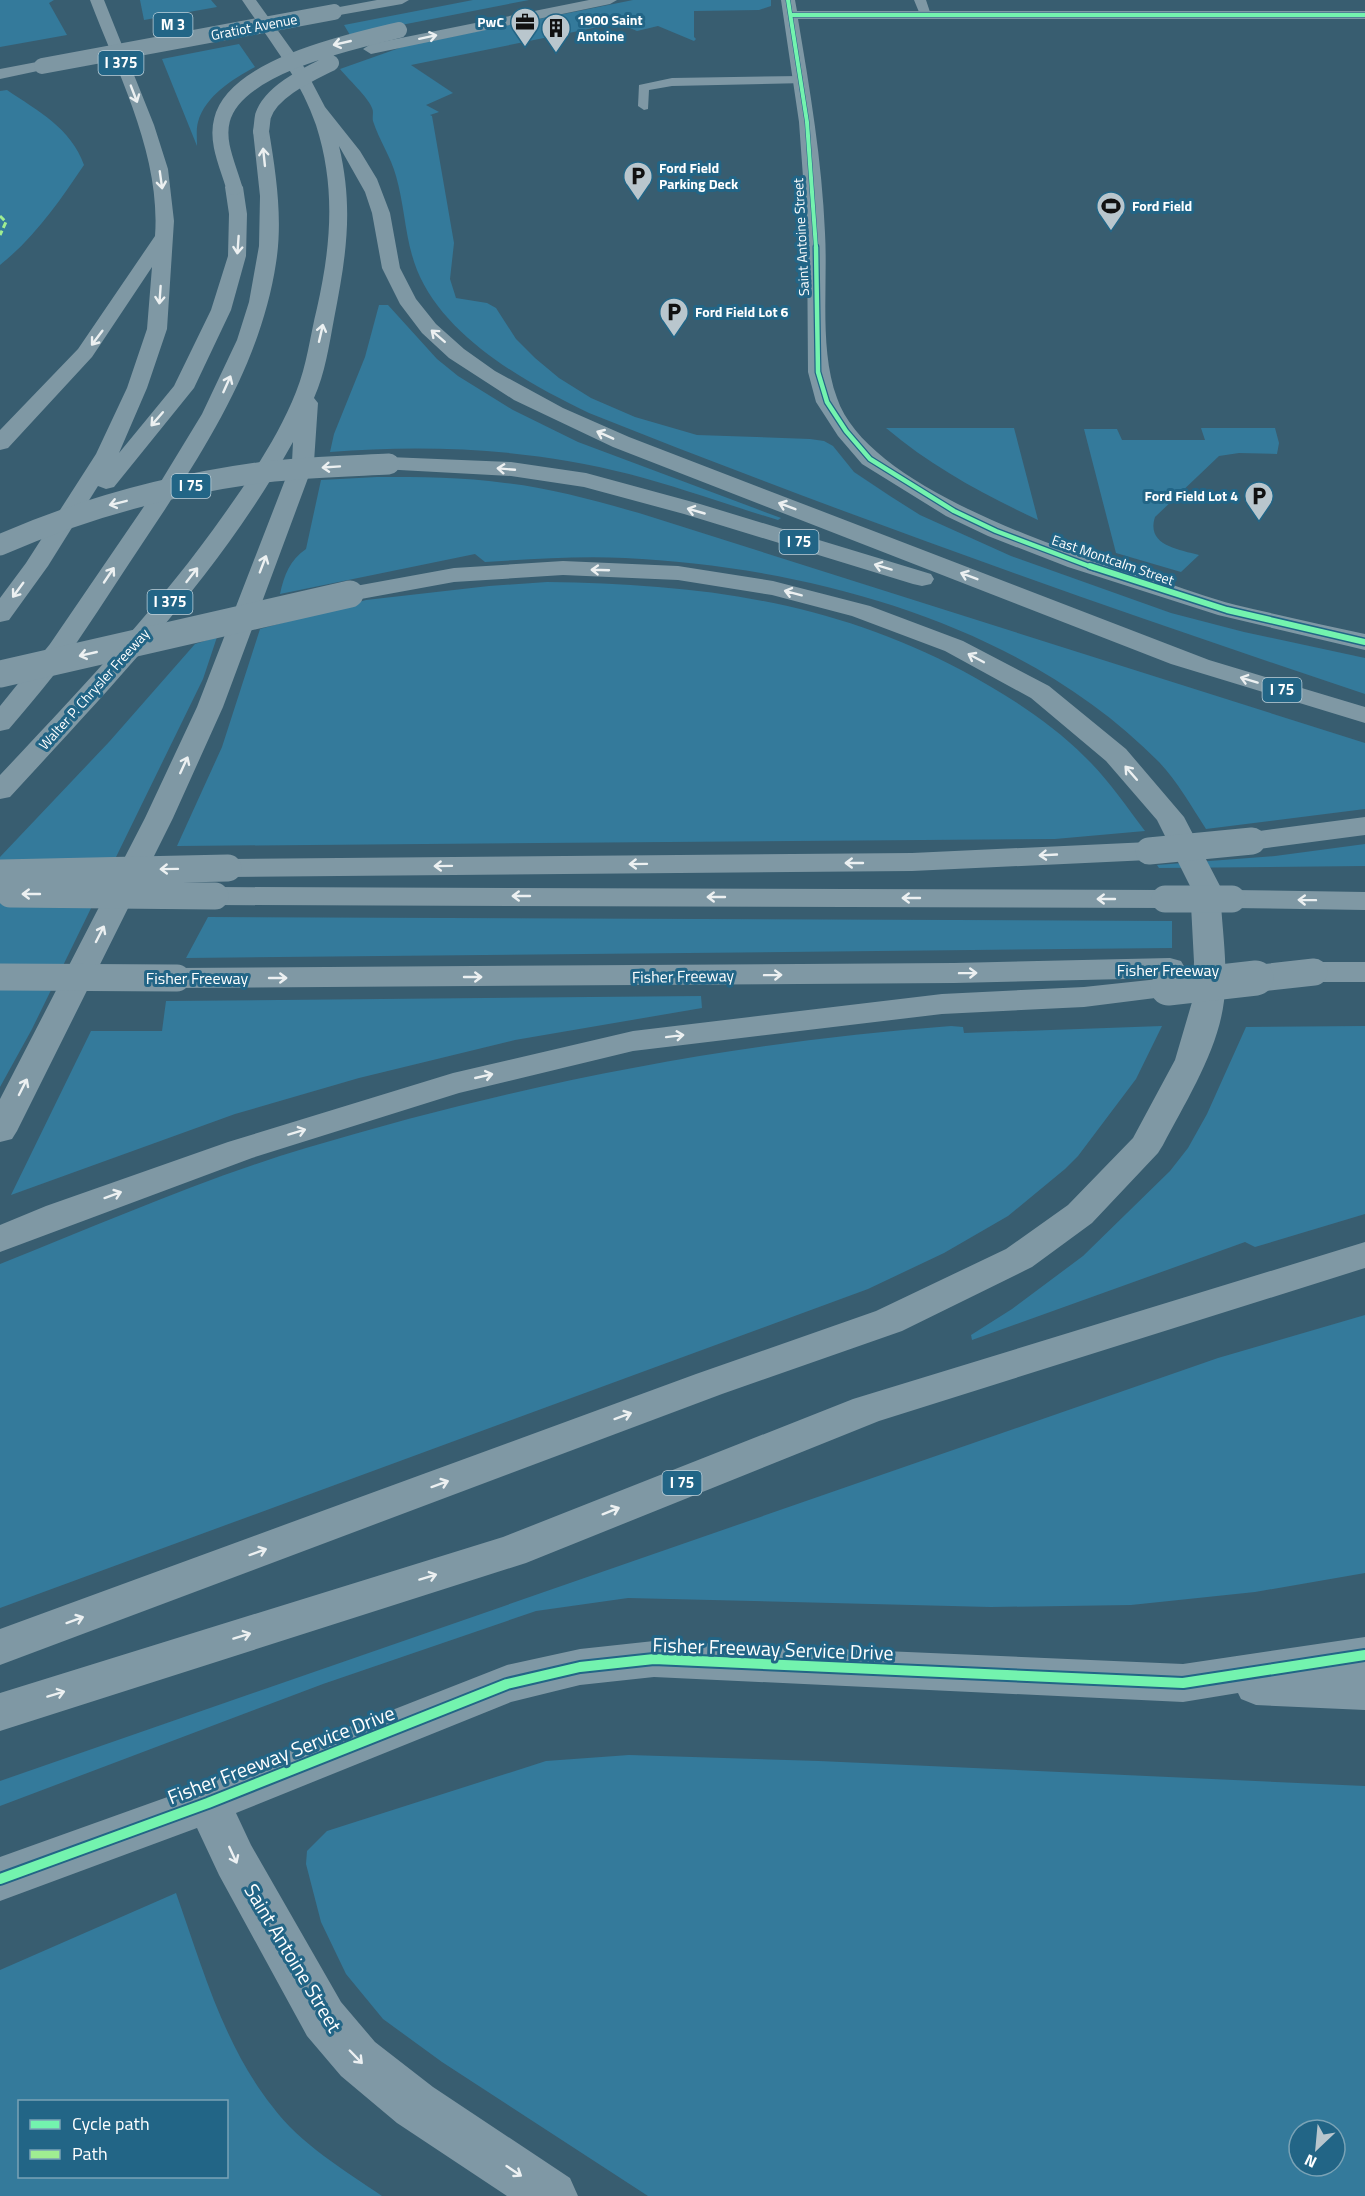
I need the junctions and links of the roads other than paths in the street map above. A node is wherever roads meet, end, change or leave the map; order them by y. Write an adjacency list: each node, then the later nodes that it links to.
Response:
1 (97, 0): 18 (highway, I 375, one-way to 18)
2 (402, 0): 14 (main road, Gratiot Avenue / M 3, bridge)
3 (549, 0): 23 (highway, one-way to 23, bridge)
4 (609, 0): 29 (highway, one-way to 4, bridge)
5 (1298, 0): 10 (street)
6 (248, 4): 7 (main road, Gratiot Avenue); 17 (highway, Walter P. Chrysler Freeway / I 375)
7 (277, 6)
8 (923, 7): 9 (street); 10 (street)
9 (790, 8): 15 (street, Saint Antoine Street)
10 (1309, 15): 11 (street)
11 (1365, 15)
12 (127, 33): 13 (main road)
13 (92, 39)
14 (0, 74)
15 (802, 80): 16 (lane); 21 (street, Saint Antoine Street)
16 (644, 105)
17 (319, 110): 19 (highway, Walter P. Chrysler Freeway / I 375, one-way to 17); 26 (highway, one-way to 17)
18 (164, 236): 20 (highway, one-way to 20); 23 (highway, I 375, one-way to 23)
19 (308, 390): 30 (highway, Walter P. Chrysler Freeway / I 375, one-way to 19); 38 (highway, one-way to 19)
20 (0, 443)
21 (870, 459): 25 (street, East Montcalm Street)
22 (0, 545): 26 (highway, I 75, one-way to 22, bridge)
23 (36, 566): 24 (highway, I 375, one-way to 24)
24 (0, 615)
25 (1365, 642)
26 (1200, 664): 28 (highway, I 75, one-way to 26)
27 (0, 674): 41 (highway, one-way to 27, bridge)
28 (1365, 715)
29 (0, 723)
30 (0, 791)
31 (1365, 826): 32 (highway, one-way to 32, bridge)
32 (0, 873)
33 (0, 894): 34 (highway, one-way to 33, bridge)
34 (1365, 901)
35 (1365, 972): 37 (highway, bridge)
36 (0, 977): 37 (highway, Fisher Freeway, one-way to 37, bridge)
37 (1169, 978): 39 (highway, one-way to 37)
38 (0, 1131)
39 (0, 1239)
40 (1365, 1255): 45 (highway, I 75, one-way to 40)
41 (0, 1647)
42 (1365, 1655): 43 (street, Fisher Freeway Service Drive)
43 (1183, 1683): 44 (street); 46 (street, Fisher Freeway Service Drive)
44 (1365, 1691)
45 (0, 1712)
46 (208, 1803): 47 (street, Fisher Freeway Service Drive); 48 (street, Saint Antoine Street, one-way to 48)
47 (0, 1879)
48 (552, 2196)

